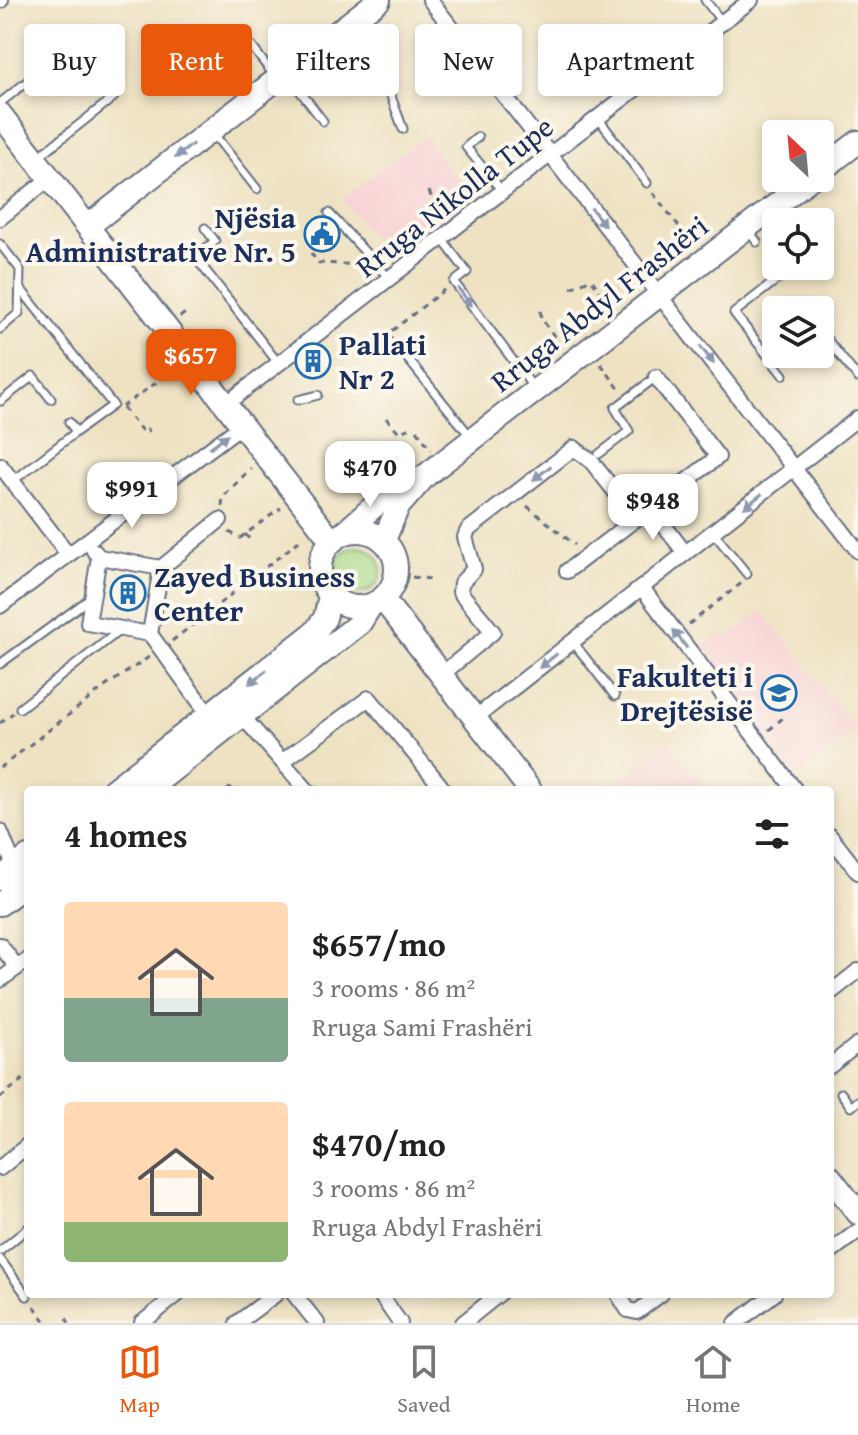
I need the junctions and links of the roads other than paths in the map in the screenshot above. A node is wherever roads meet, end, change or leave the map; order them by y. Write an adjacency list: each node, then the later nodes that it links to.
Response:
1 (379, 0): 6 (main road)
2 (430, 0): 20 (street)
3 (705, 0): 5 (lane)
4 (751, 0): 5 (street, Rruga Nikolla Tupe)
5 (722, 22): 14 (street, Rruga Nikolla Tupe)
6 (348, 24)
7 (252, 44): 8 (lane)
8 (268, 62)
9 (268, 86): 17 (main road)
10 (300, 96): 15 (lane)
11 (391, 96): 16 (lane)
12 (0, 103): 21 (lane)
13 (0, 114): 21 (main road)
14 (598, 118): 20 (street, Rruga Nikolla Tupe); 24 (lane)
15 (323, 121)
16 (403, 129)
17 (211, 131): 25 (lane); 30 (main road, one-way to 30)
18 (478, 137): 26 (lane)
19 (856, 149): 22 (main road)
20 (551, 155): 26 (street, Rruga Nikolla Tupe); 37 (street, one-way to 37)
21 (35, 159): 23 (main road)
22 (834, 162)
23 (50, 178): 29 (street); 30 (main road)
24 (647, 183)
25 (257, 189)
26 (503, 192): 32 (street, Rruga Nikolla Tupe)
27 (797, 192): 37 (main road, Rruga Abdyl Frashëri)
28 (329, 213): 34 (lane)
29 (0, 218)
30 (88, 226): 50 (main road)
31 (205, 228): 41 (lane)
32 (442, 239): 34 (street, Rruga Nikolla Tupe); 45 (lane, one-way to 45)
33 (0, 244): 36 (lane)
34 (389, 279): 41 (street, Rruga Nikolla Tupe)
35 (777, 280): 42 (lane)
36 (20, 288): 38 (lane); 54 (lane)
37 (659, 294): 45 (main road, Rruga Abdyl Frashëri); 58 (street, one-way to 58)
38 (0, 329)
39 (834, 348): 44 (lane)
40 (405, 356): 55 (lane)
41 (279, 364): 50 (street, Rruga Nikolla Tupe)
42 (783, 375)
43 (656, 377): 56 (lane); 61 (street)
44 (858, 378)
45 (535, 390): 55 (main road, Rruga Abdyl Frashëri)
46 (318, 395): 48 (lane)
47 (51, 399): 49 (lane)
48 (298, 400)
49 (1, 401)
50 (226, 404): 53 (main road)
51 (858, 418): 58 (street)
52 (69, 422): 54 (lane)
53 (242, 425): 64 (main road); 67 (street, one-way to 53)
54 (76, 432): 60 (lane)
55 (472, 439): 59 (main road, Rruga Abdyl Frashëri)
56 (599, 454)
57 (0, 465): 60 (street)
58 (795, 468): 65 (street, one-way to 65); 68 (street)
59 (425, 476): 64 (main road, Rruga Abdyl Frashëri); 66 (main road, Rruga Abdyl Frashëri)
60 (13, 481): 70 (street)
61 (651, 508): 62 (street); 69 (street)
62 (635, 517): 73 (street); 84 (street, one-way to 84)
63 (220, 520): 72 (street)
64 (332, 532): 66 (main road); 76 (main road)
65 (713, 532): 69 (street); 74 (lane)
66 (384, 540): 78 (main road)
67 (87, 541): 70 (street); 71 (street)
68 (858, 551)
69 (685, 553): 75 (street)
70 (68, 554): 79 (street)
71 (99, 557): 72 (street); 77 (street)
72 (161, 568): 81 (street)
73 (567, 571)
74 (748, 575)
75 (642, 588): 82 (street); 96 (street, one-way to 75)
76 (330, 596): 78 (main road); 87 (main road, one-way to 87)
77 (92, 597): 80 (street); 83 (lane)
78 (377, 602): 84 (main road); 88 (main road)
79 (0, 606)
80 (121, 629): 81 (street); 86 (lane)
81 (150, 634): 87 (street)
82 (573, 642): 85 (lane); 89 (street, one-way to 89)
83 (0, 664)
84 (441, 675): 89 (main road)
85 (615, 696)
86 (20, 708)
87 (209, 715): 91 (main road)
88 (242, 716): 90 (street); 92 (main road)
89 (475, 718): 95 (main road)
90 (283, 761): 93 (street); 94 (street)
91 (118, 786)
92 (152, 786)
93 (304, 786)
94 (441, 786)
95 (527, 786)
96 (792, 786)
97 (0, 831): 99 (street)
98 (834, 841): 100 (street)
99 (18, 872): 101 (main road)
100 (858, 872)
101 (0, 904)
102 (0, 945): 103 (street)
103 (22, 963): 105 (street)
104 (858, 971): 106 (street)
105 (0, 980)
106 (834, 990)
107 (858, 1044): 108 (street)
108 (834, 1063)
109 (841, 1093): 110 (lane)
110 (858, 1101)
111 (24, 1148): 112 (street)
112 (0, 1168)
113 (834, 1182): 114 (main road)
114 (856, 1207)
115 (24, 1231): 118 (lane)
116 (858, 1231): 117 (street)
117 (834, 1249)
118 (0, 1251)
119 (0, 1259): 120 (lane)
120 (24, 1292)
121 (172, 1298): 129 (street)
122 (271, 1298): 130 (street)
123 (297, 1298): 131 (street)
124 (383, 1298): 132 (street)
125 (494, 1298): 133 (street)
126 (620, 1298): 127 (street)
127 (656, 1298)
128 (769, 1298): 134 (street)
129 (142, 1323)
130 (237, 1323)
131 (317, 1323)
132 (400, 1323)
133 (463, 1323)
134 (736, 1323)

